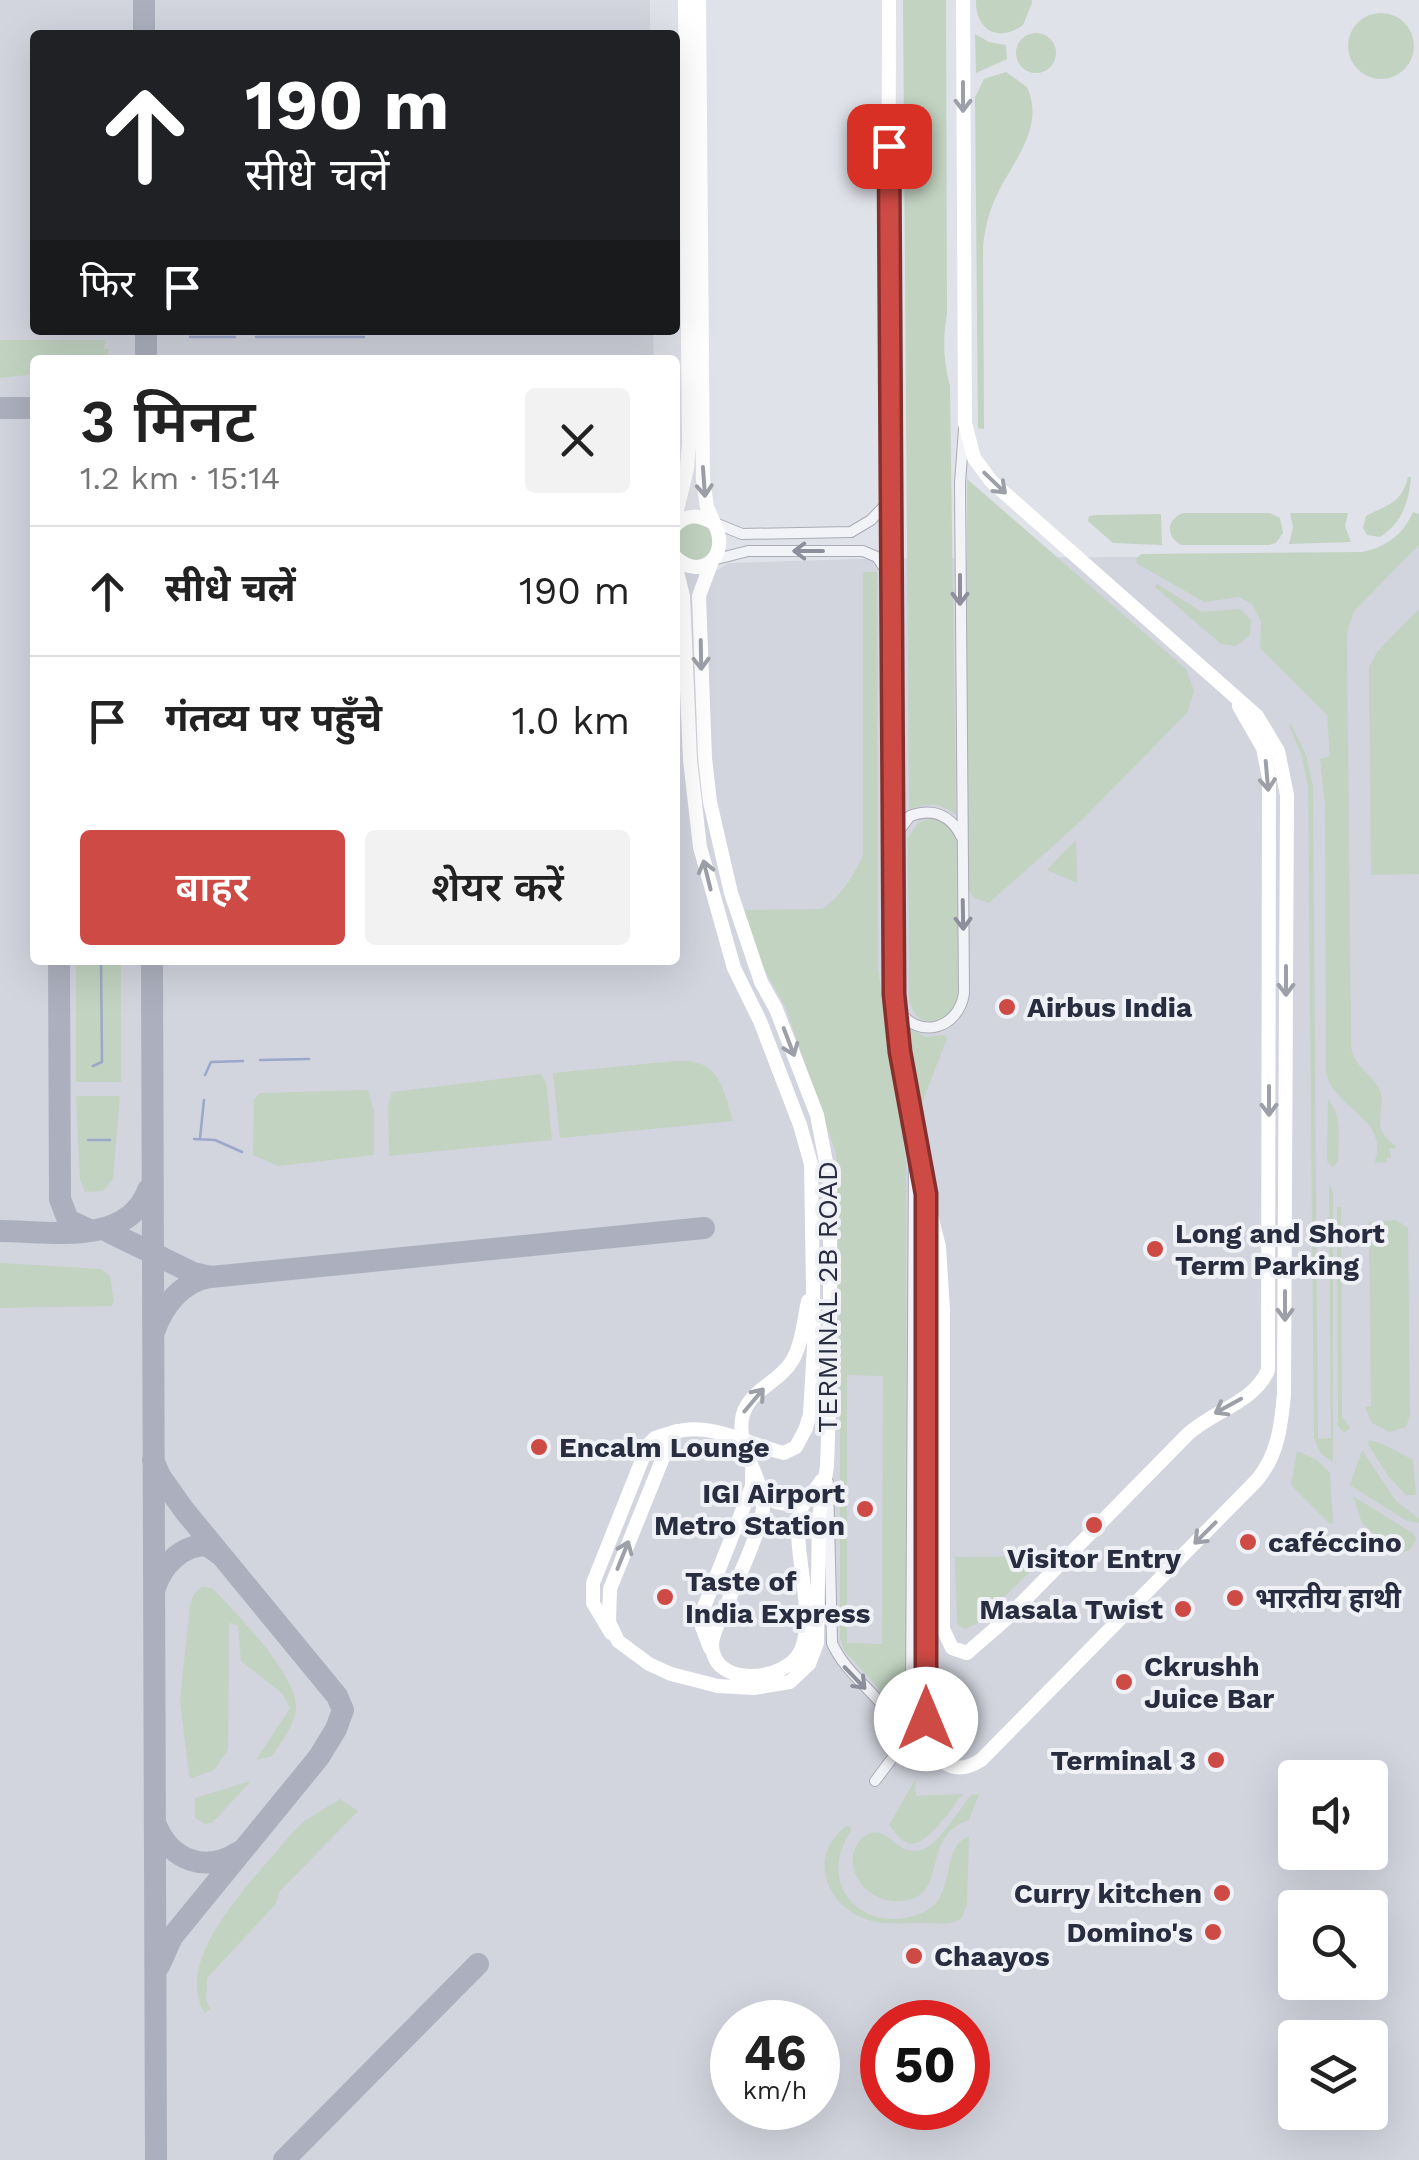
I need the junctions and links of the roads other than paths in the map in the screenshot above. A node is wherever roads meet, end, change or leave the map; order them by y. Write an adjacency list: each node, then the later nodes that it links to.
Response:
1 (686, 0): 6 (main road)
2 (698, 0): 9 (main road, TERMINAL 2B ROAD, one-way to 9)
3 (889, 0): 7 (main road)
4 (963, 0): 5 (main road, one-way to 5)
5 (964, 423): 14 (main road, one-way to 14); 15 (street, one-way to 15)
6 (680, 499)
7 (891, 499): 9 (street); 12 (main road)
8 (680, 520): 9 (main road)
9 (714, 522): 10 (main road, TERMINAL 2B ROAD)
10 (712, 561): 11 (main road); 12 (street, one-way to 10); 17 (main road, TERMINAL 2B ROAD, one-way to 17)
11 (680, 562)
12 (892, 580): 16 (main road)
13 (680, 582): 18 (main road, TERMINAL 2B ROAD, one-way to 13)
14 (1227, 689): 21 (main road, one-way to 21); 21 (main road, one-way to 21, bridge)
15 (962, 846): 16 (street); 19 (street, one-way to 19)
16 (893, 847): 19 (main road)
17 (750, 953): 18 (main road); 23 (main road, TERMINAL 2B ROAD, one-way to 23)
18 (734, 968): 22 (main road, TERMINAL 2B ROAD)
19 (894, 994): 20 (main road)
20 (915, 1140): 21 (main road); 28 (street)
21 (926, 1194)
22 (815, 1270): 23 (main road, TERMINAL 2B ROAD, one-way to 22, bridge); 24 (main road, one-way to 22)
23 (827, 1466): 26 (main road); 29 (street, one-way to 29)
24 (751, 1467): 25 (main road); 27 (main road)
25 (762, 1490): 26 (main road); 27 (main road)
26 (808, 1498): 27 (main road)
27 (717, 1662)
28 (911, 1694): 29 (street); 30 (street)
29 (885, 1710): 30 (street)
30 (902, 1742): 31 (street)
31 (875, 1781)

